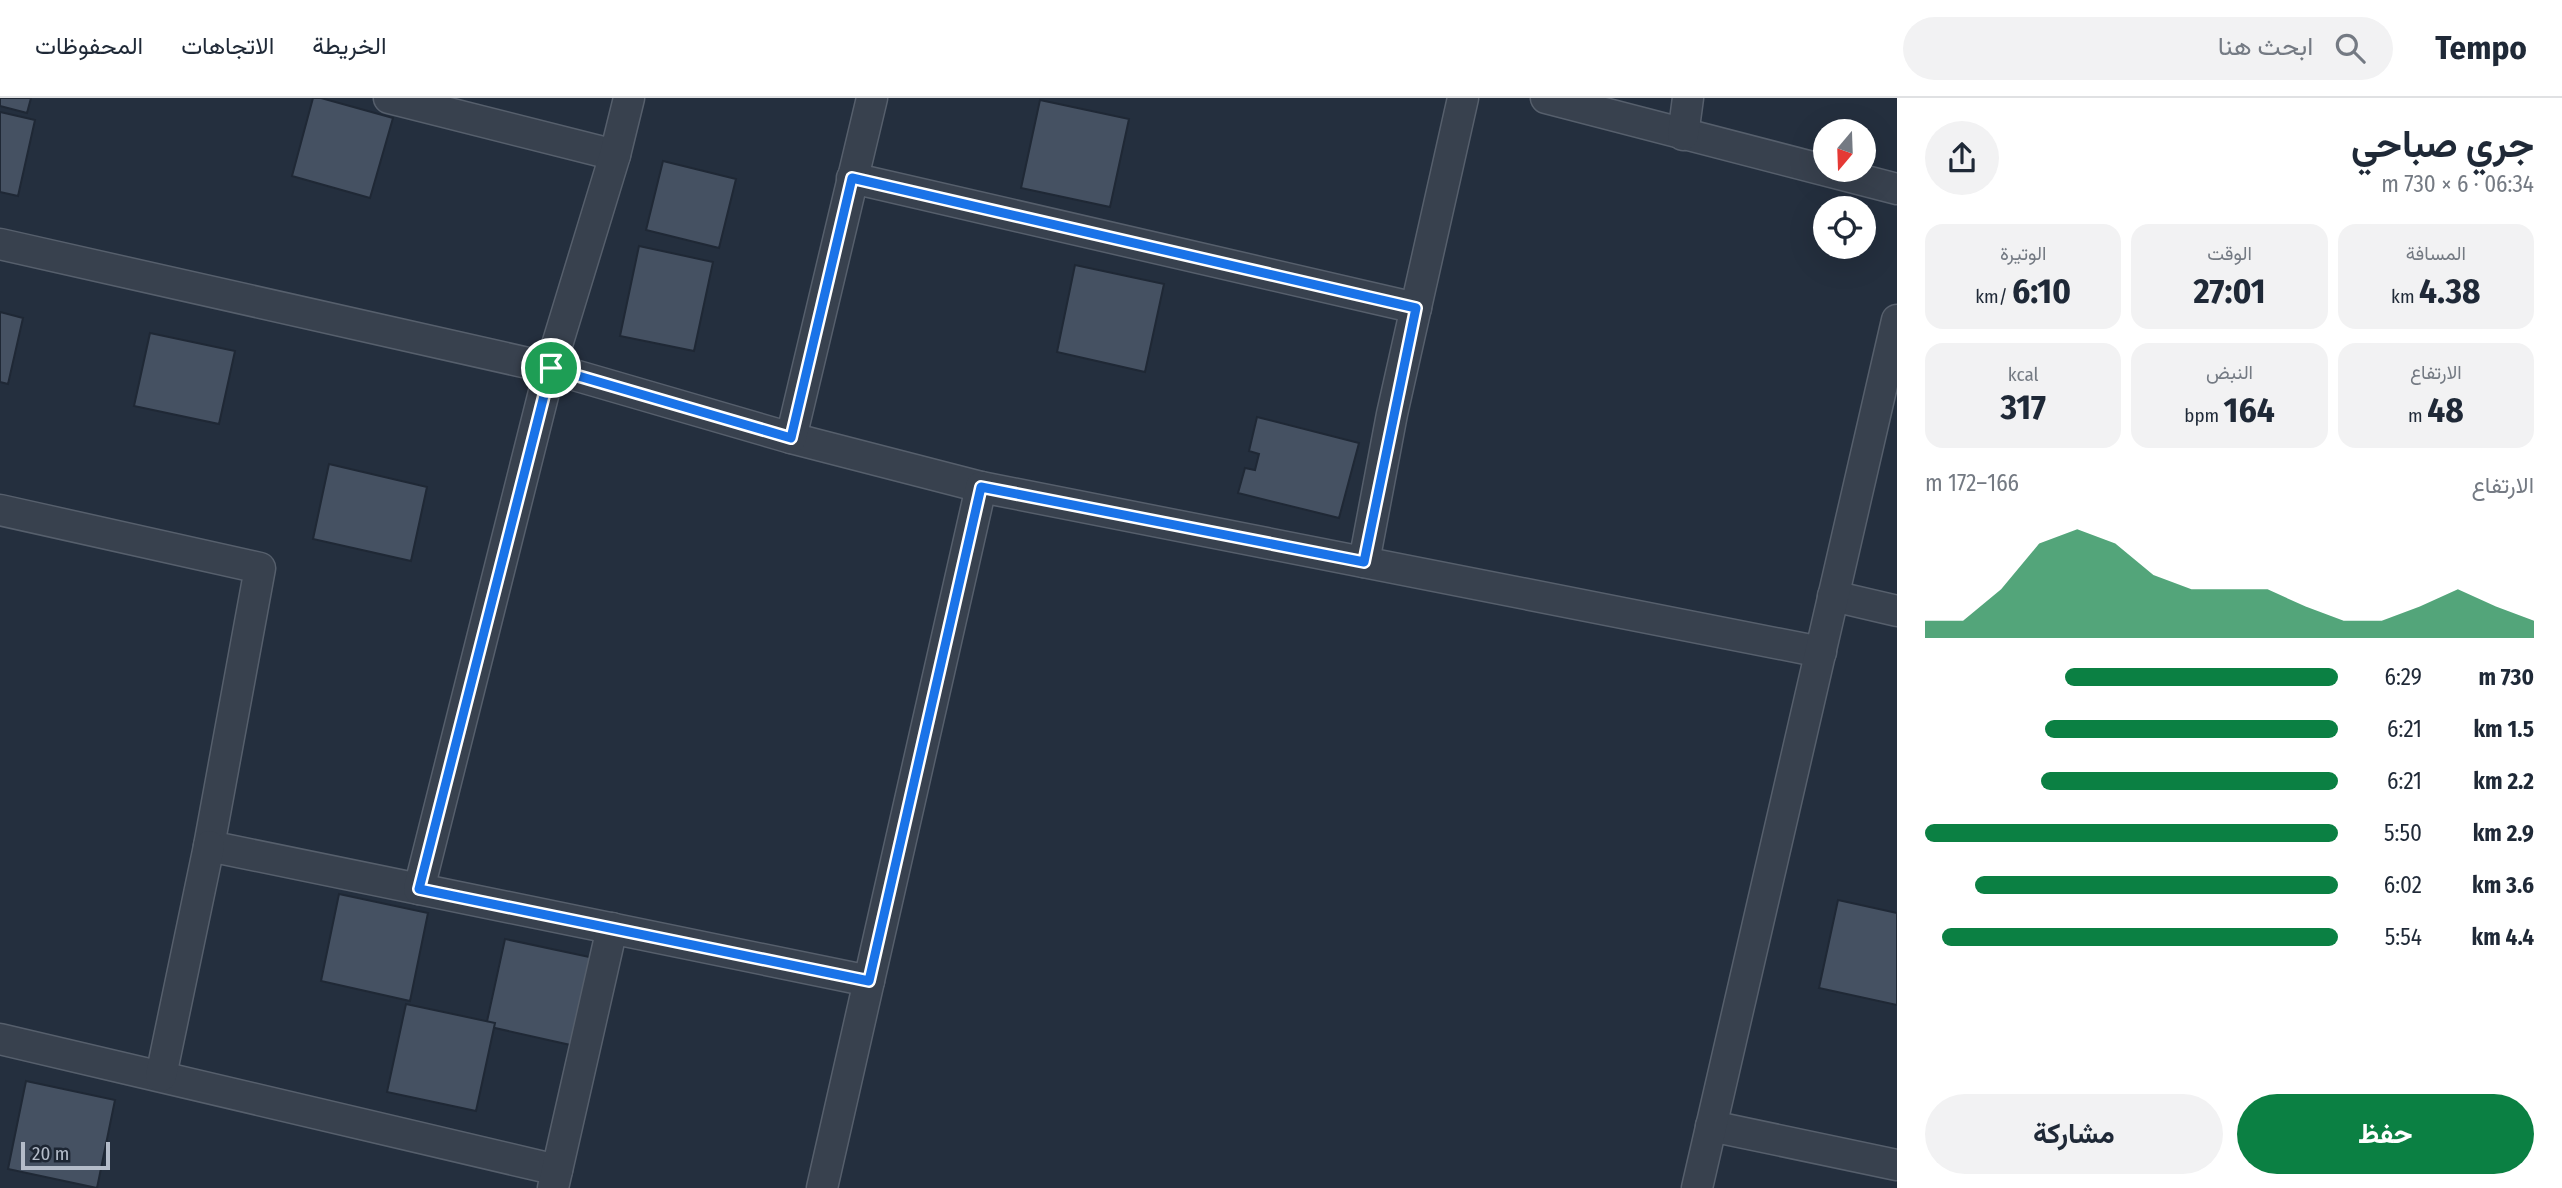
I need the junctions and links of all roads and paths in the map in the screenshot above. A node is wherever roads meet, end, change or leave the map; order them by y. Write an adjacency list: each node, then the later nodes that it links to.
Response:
1 (389, 98): 8 (street)
2 (629, 98): 8 (street)
3 (872, 98): 9 (street)
4 (1462, 98): 12 (street)
5 (1546, 98): 7 (street)
6 (1688, 98): 7 (street)
7 (1682, 135): 10 (street)
8 (615, 155): 14 (street)
9 (852, 178): 12 (street); 16 (street)
10 (1897, 189)
11 (0, 244): 14 (street)
12 (1416, 308): 19 (street)
13 (1897, 320): 15 (street)
14 (551, 368): 16 (street); 24 (street)
15 (1892, 368): 20 (street)
16 (791, 438): 17 (street)
17 (981, 487): 19 (street); 26 (street)
18 (1, 517): 23 (street)
19 (1364, 562): 22 (street)
20 (1833, 596): 21 (street); 22 (street)
21 (1897, 611)
22 (1821, 652): 29 (street)
23 (209, 846): 24 (street); 28 (street)
24 (419, 889): 25 (street)
25 (612, 929): 26 (street); 31 (street)
26 (869, 981): 32 (street)
27 (0, 1039): 28 (street)
28 (161, 1076): 31 (street)
29 (1711, 1126): 30 (street); 33 (street)
30 (1897, 1165)
31 (555, 1179)
32 (822, 1188)
33 (1697, 1188)

